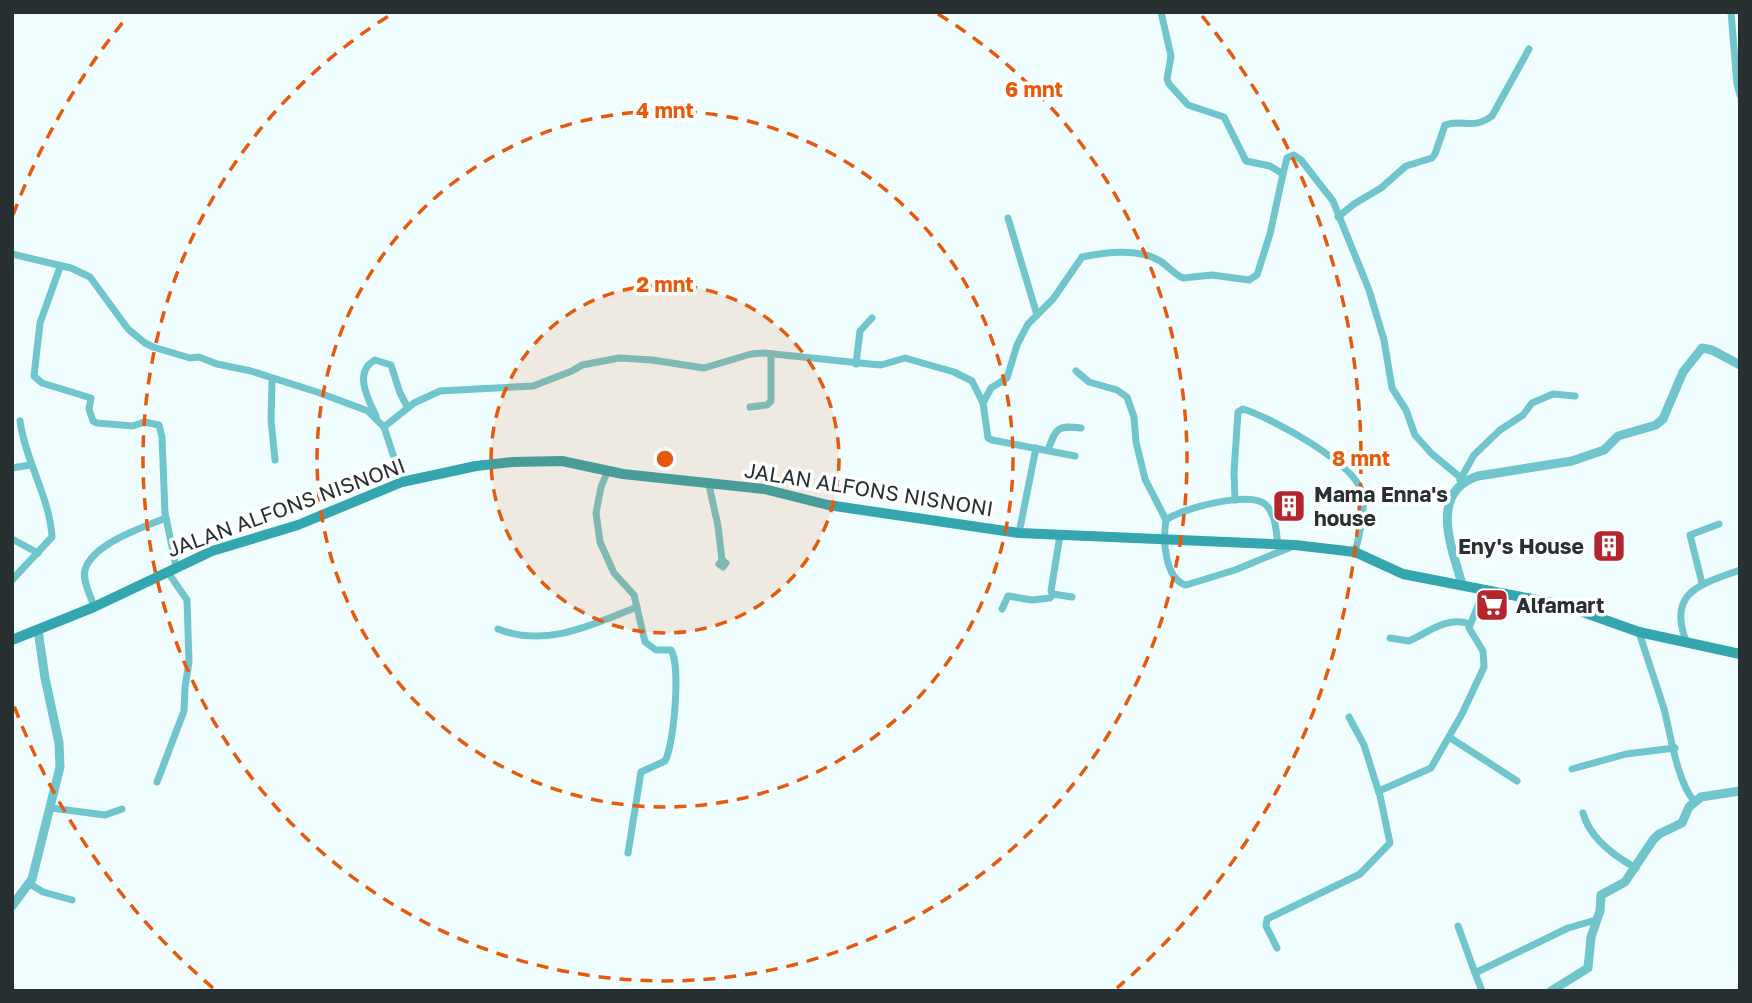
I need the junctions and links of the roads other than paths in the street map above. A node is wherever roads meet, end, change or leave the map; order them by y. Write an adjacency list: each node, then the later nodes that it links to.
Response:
1 (1161, 12): 5 (street)
2 (1731, 12): 4 (street)
3 (1529, 49): 6 (street)
4 (1740, 95)
5 (1283, 174): 6 (street); 10 (street)
6 (1338, 217): 33 (street)
7 (1008, 218): 10 (street)
8 (12, 254): 9 (street)
9 (60, 267): 16 (street); 36 (street)
10 (1037, 315): 18 (street)
11 (872, 318): 13 (street)
12 (771, 354): 13 (street); 19 (street); 20 (street)
13 (856, 364): 18 (street)
14 (1740, 365): 33 (street)
15 (1076, 371): 37 (street)
16 (272, 380): 21 (street); 28 (street)
17 (1575, 396): 33 (street)
18 (983, 403): 25 (street)
19 (750, 407)
20 (408, 408): 21 (street); 23 (street)
21 (376, 417): 23 (street)
22 (20, 421): 29 (street)
23 (384, 427): 32 (street)
24 (1081, 428): 26 (street)
25 (1036, 448): 26 (street); 39 (street)
26 (1048, 450): 27 (street)
27 (1075, 456)
28 (275, 460)
29 (30, 465): 30 (street); 46 (street)
30 (12, 468)
31 (608, 470): 32 (main road, JALAN ALFONS NISNONI); 34 (main road, JALAN ALFONS NISNONI); 57 (street)
32 (401, 482): 48 (main road, JALAN ALFONS NISNONI)
33 (1459, 483): 52 (street)
34 (709, 485): 39 (main road, JALAN ALFONS NISNONI); 47 (street)
35 (1235, 500): 37 (street); 43 (street); 45 (street)
36 (166, 518): 48 (street); 56 (street)
37 (1166, 520): 41 (street)
38 (1719, 524): 51 (street)
39 (1019, 533): 40 (main road, JALAN ALFONS NISNONI)
40 (1060, 535): 41 (main road, JALAN ALFONS NISNONI); 54 (street)
41 (1166, 539): 43 (main road, JALAN ALFONS NISNONI); 44 (street)
42 (12, 540): 46 (street)
43 (1278, 545): 44 (main road, JALAN ALFONS NISNONI)
44 (1295, 545): 45 (main road, JALAN ALFONS NISNONI)
45 (1354, 552): 52 (main road, JALAN ALFONS NISNONI)
46 (38, 553): 50 (street)
47 (722, 560)
48 (172, 569): 56 (main road, JALAN ALFONS NISNONI); 72 (street)
49 (1740, 570): 51 (street)
50 (12, 580)
51 (1702, 583): 65 (street)
52 (1462, 584): 53 (main road, JALAN ALFONS NISNONI)
53 (1485, 590): 59 (street); 62 (main road, JALAN ALFONS NISNONI)
54 (1053, 594): 55 (street); 58 (street)
55 (1072, 597)
56 (94, 607): 61 (main road, JALAN ALFONS NISNONI)
57 (637, 607): 60 (street); 79 (street)
58 (1002, 609)
59 (1469, 624): 63 (street); 68 (street)
60 (498, 629)
61 (38, 630): 64 (main road, JALAN ALFONS NISNONI); 76 (street)
62 (1639, 632): 65 (main road, JALAN ALFONS NISNONI); 69 (street)
63 (1391, 638)
64 (12, 640)
65 (1686, 641): 66 (main road, JALAN ALFONS NISNONI)
66 (1740, 654)
67 (1349, 717): 74 (street)
68 (1448, 737): 71 (street); 74 (street)
69 (1675, 748): 70 (street); 75 (street)
70 (1572, 769)
71 (1517, 780)
72 (158, 782)
73 (1740, 791): 75 (street)
74 (1379, 793): 86 (street)
75 (1694, 801): 80 (street)
76 (51, 808): 77 (street); 81 (street)
77 (122, 809)
78 (1583, 813): 80 (street)
79 (628, 853)
80 (1636, 868): 84 (street)
81 (30, 884): 82 (street); 83 (street)
82 (72, 900)
83 (12, 906)
84 (1597, 920): 87 (street); 89 (street)
85 (1458, 926): 87 (street)
86 (1277, 948)
87 (1475, 973): 88 (street)
88 (1482, 991)
89 (1551, 991)

